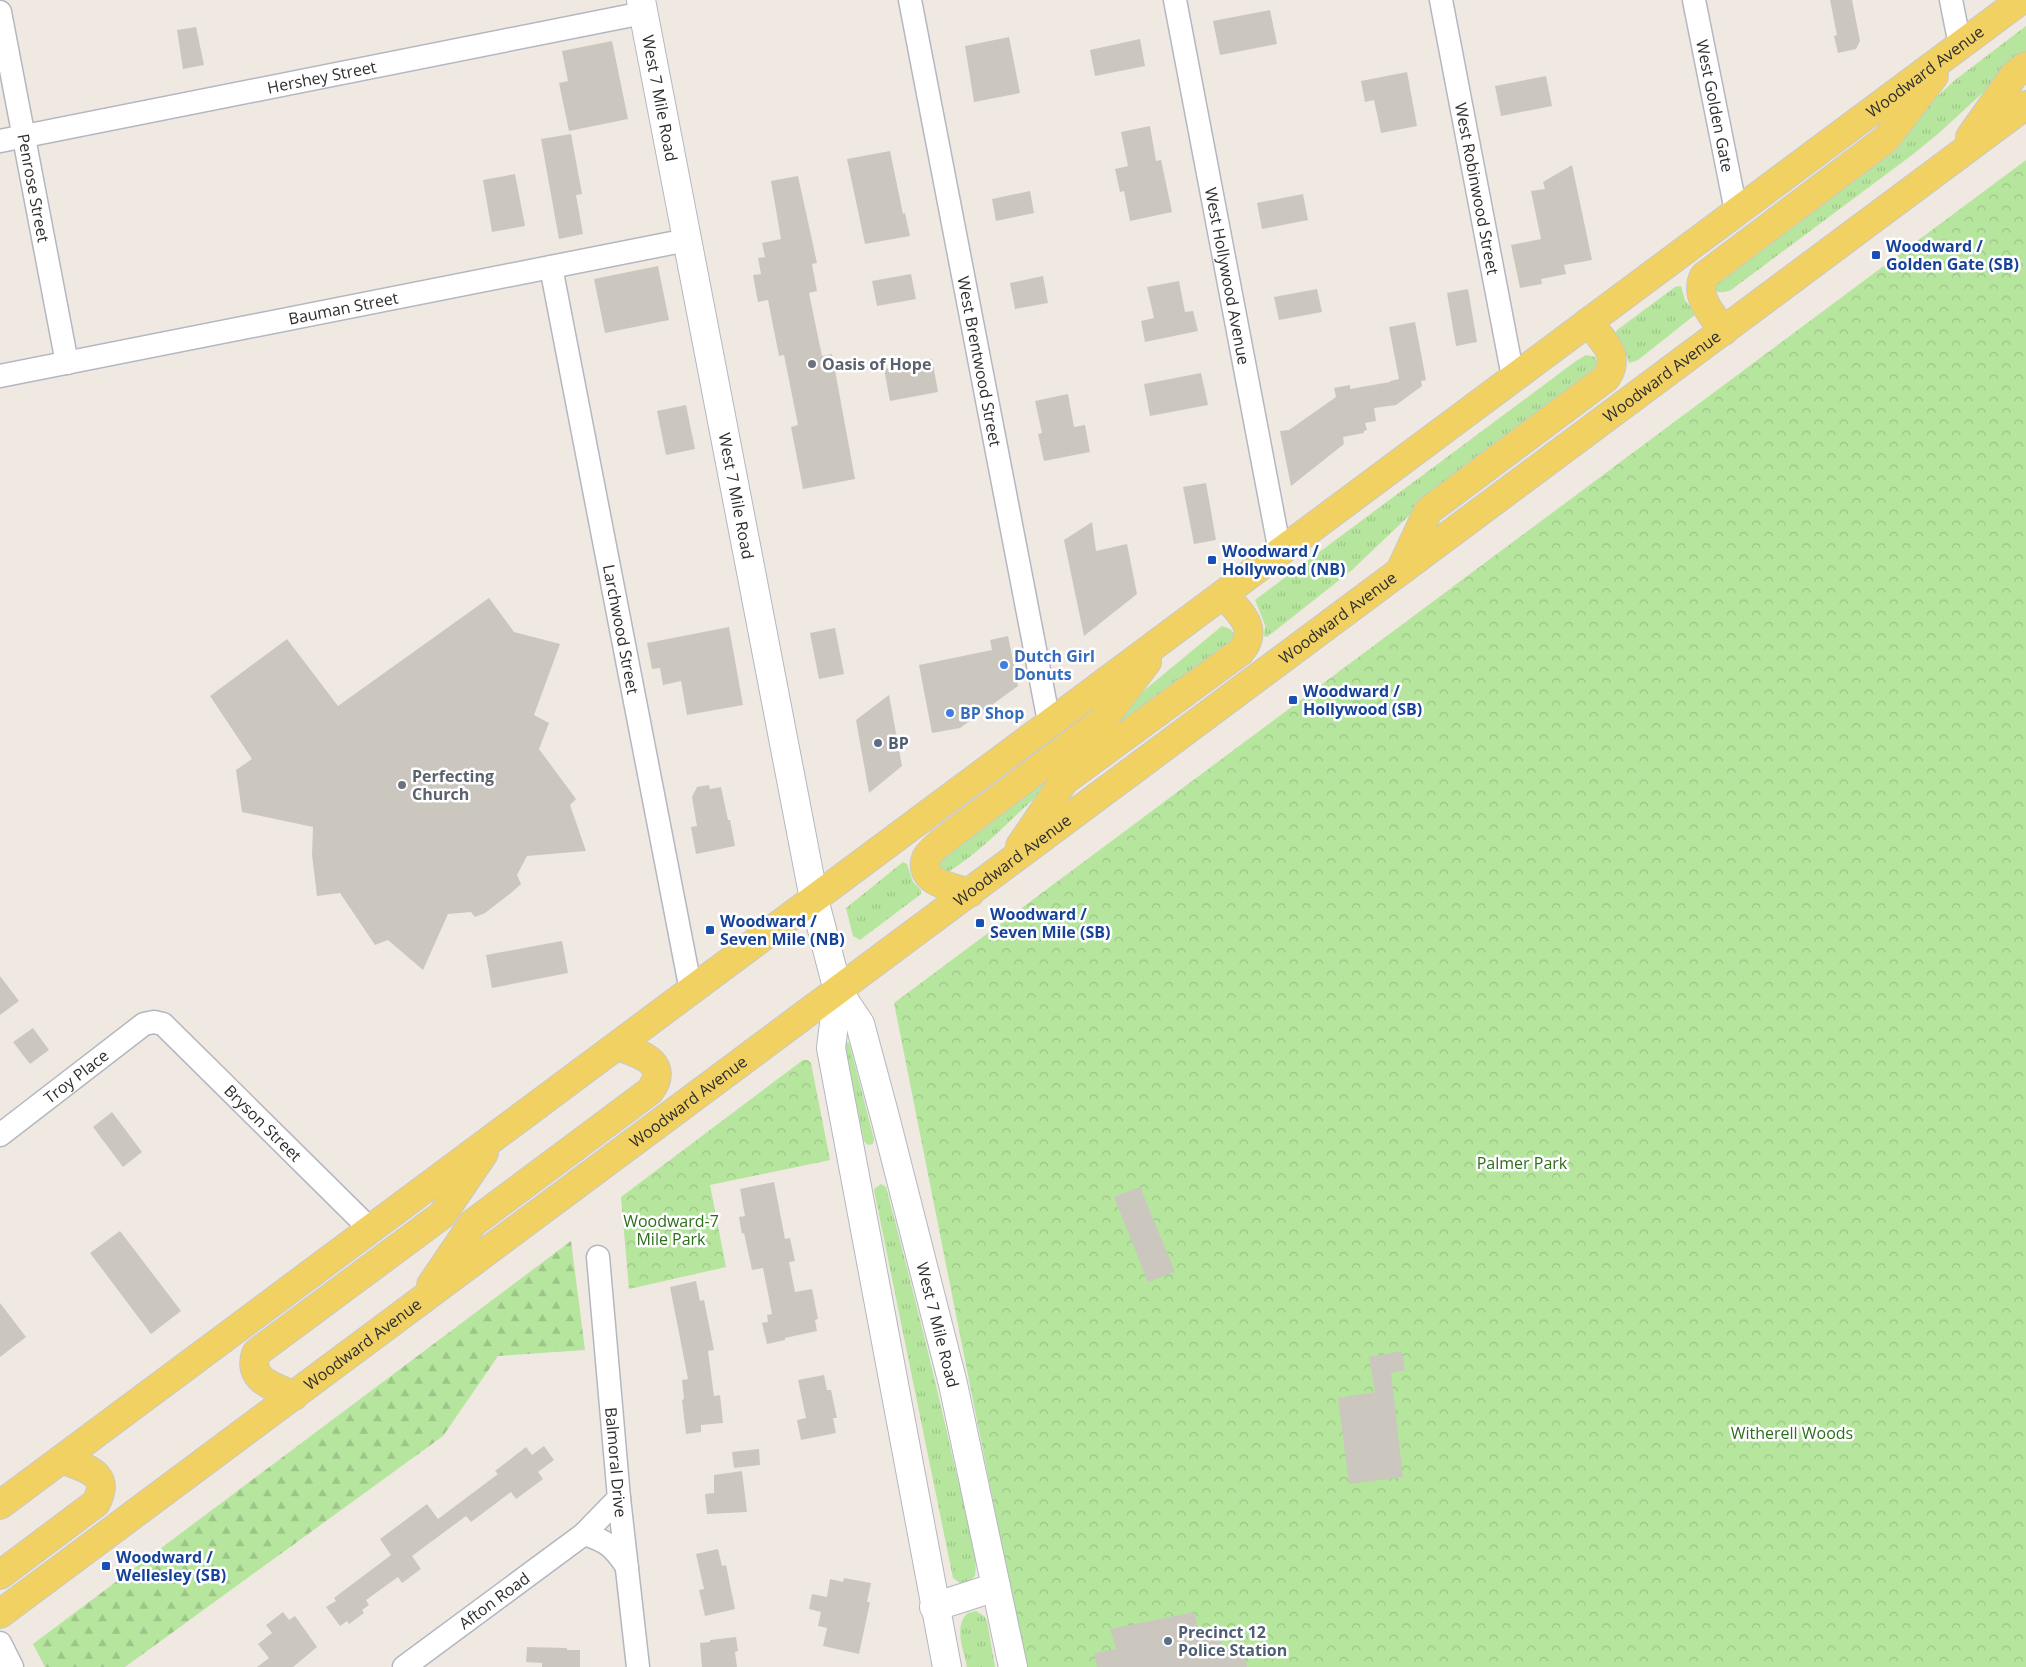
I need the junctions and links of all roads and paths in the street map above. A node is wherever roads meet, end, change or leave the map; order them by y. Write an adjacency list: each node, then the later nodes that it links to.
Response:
1 (910, 0): 27 (street, West Brentwood Street)
2 (1175, 0): 23 (street, West Hollywood Avenue)
3 (1442, 0): 22 (street, West Robinwood Street)
4 (1694, 0): 15 (street, West Golden Gate)
5 (1951, 0): 9 (street)
6 (2021, 0): 9 (main road, Woodward Avenue)
7 (642, 7): 12 (street, Hershey Street); 16 (main road, West 7 Mile Road)
8 (0, 12): 12 (street, Penrose Street)
9 (1956, 48): 15 (main road, Woodward Avenue); 19 (main road)
10 (2026, 66): 14 (main road)
11 (2026, 106): 14 (main road, Woodward Avenue)
12 (24, 136): 13 (street, Hershey Street); 20 (street, Penrose Street)
13 (0, 141)
14 (1955, 159): 19 (main road, Woodward Avenue)
15 (1736, 211): 18 (main road, Woodward Avenue)
16 (687, 240): 17 (street, Bauman Street); 30 (main road, West 7 Mile Road)
17 (551, 267): 20 (street, Bauman Street); 31 (street, Larchwood Street)
18 (1588, 322): 22 (main road, Woodward Avenue); 24 (main road)
19 (1724, 331): 24 (main road, Woodward Avenue)
20 (67, 363): 21 (street, Bauman Street)
21 (0, 376)
22 (1514, 377): 23 (main road, Woodward Avenue)
23 (1280, 552): 25 (main road, Woodward Avenue)
24 (1398, 574): 28 (main road, Woodward Avenue)
25 (1224, 594): 26 (main road, Woodward Avenue); 28 (main road)
26 (1164, 638): 27 (main road, Woodward Avenue); 29 (main road)
27 (1049, 722): 30 (main road, Woodward Avenue)
28 (1010, 862): 29 (main road, Woodward Avenue)
29 (970, 893): 32 (main road, Woodward Avenue)
30 (814, 899): 31 (main road, Woodward Avenue); 32 (main road, West 7 Mile Road)
31 (691, 991): 34 (main road, Woodward Avenue)
32 (838, 991): 37 (main road, West 7 Mile Road); 38 (main road, West 7 Mile Road); 41 (main road, Woodward Avenue)
33 (154, 1022): 35 (street, Troy Place); 39 (street, Bryson Street)
34 (618, 1046): 36 (main road, Woodward Avenue); 41 (main road)
35 (0, 1135)
36 (496, 1135): 39 (main road, Woodward Avenue); 42 (main road)
37 (894, 1155): 38 (main road); 49 (main road, West 7 Mile Road)
38 (854, 1172): 50 (main road, West 7 Mile Road)
39 (370, 1229): 43 (main road, Woodward Avenue)
40 (598, 1257): 44 (street, Balmoral Drive)
41 (419, 1302): 42 (main road, Woodward Avenue)
42 (294, 1396): 51 (main road, Woodward Avenue)
43 (62, 1459): 45 (main road, Woodward Avenue); 48 (main road)
44 (619, 1498): 46 (street, Afton Road); 47 (street, Balmoral Drive)
45 (0, 1505)
46 (584, 1534): 47 (street); 54 (street, Afton Road)
47 (627, 1568): 55 (street, Balmoral Drive)
48 (0, 1575)
49 (996, 1587): 50 (main road); 57 (main road, West 7 Mile Road)
50 (934, 1607): 56 (main road, West 7 Mile Road)
51 (0, 1614)
52 (0, 1643): 53 (street)
53 (12, 1667)
54 (404, 1667)
55 (638, 1667)
56 (947, 1667)
57 (1013, 1667)

